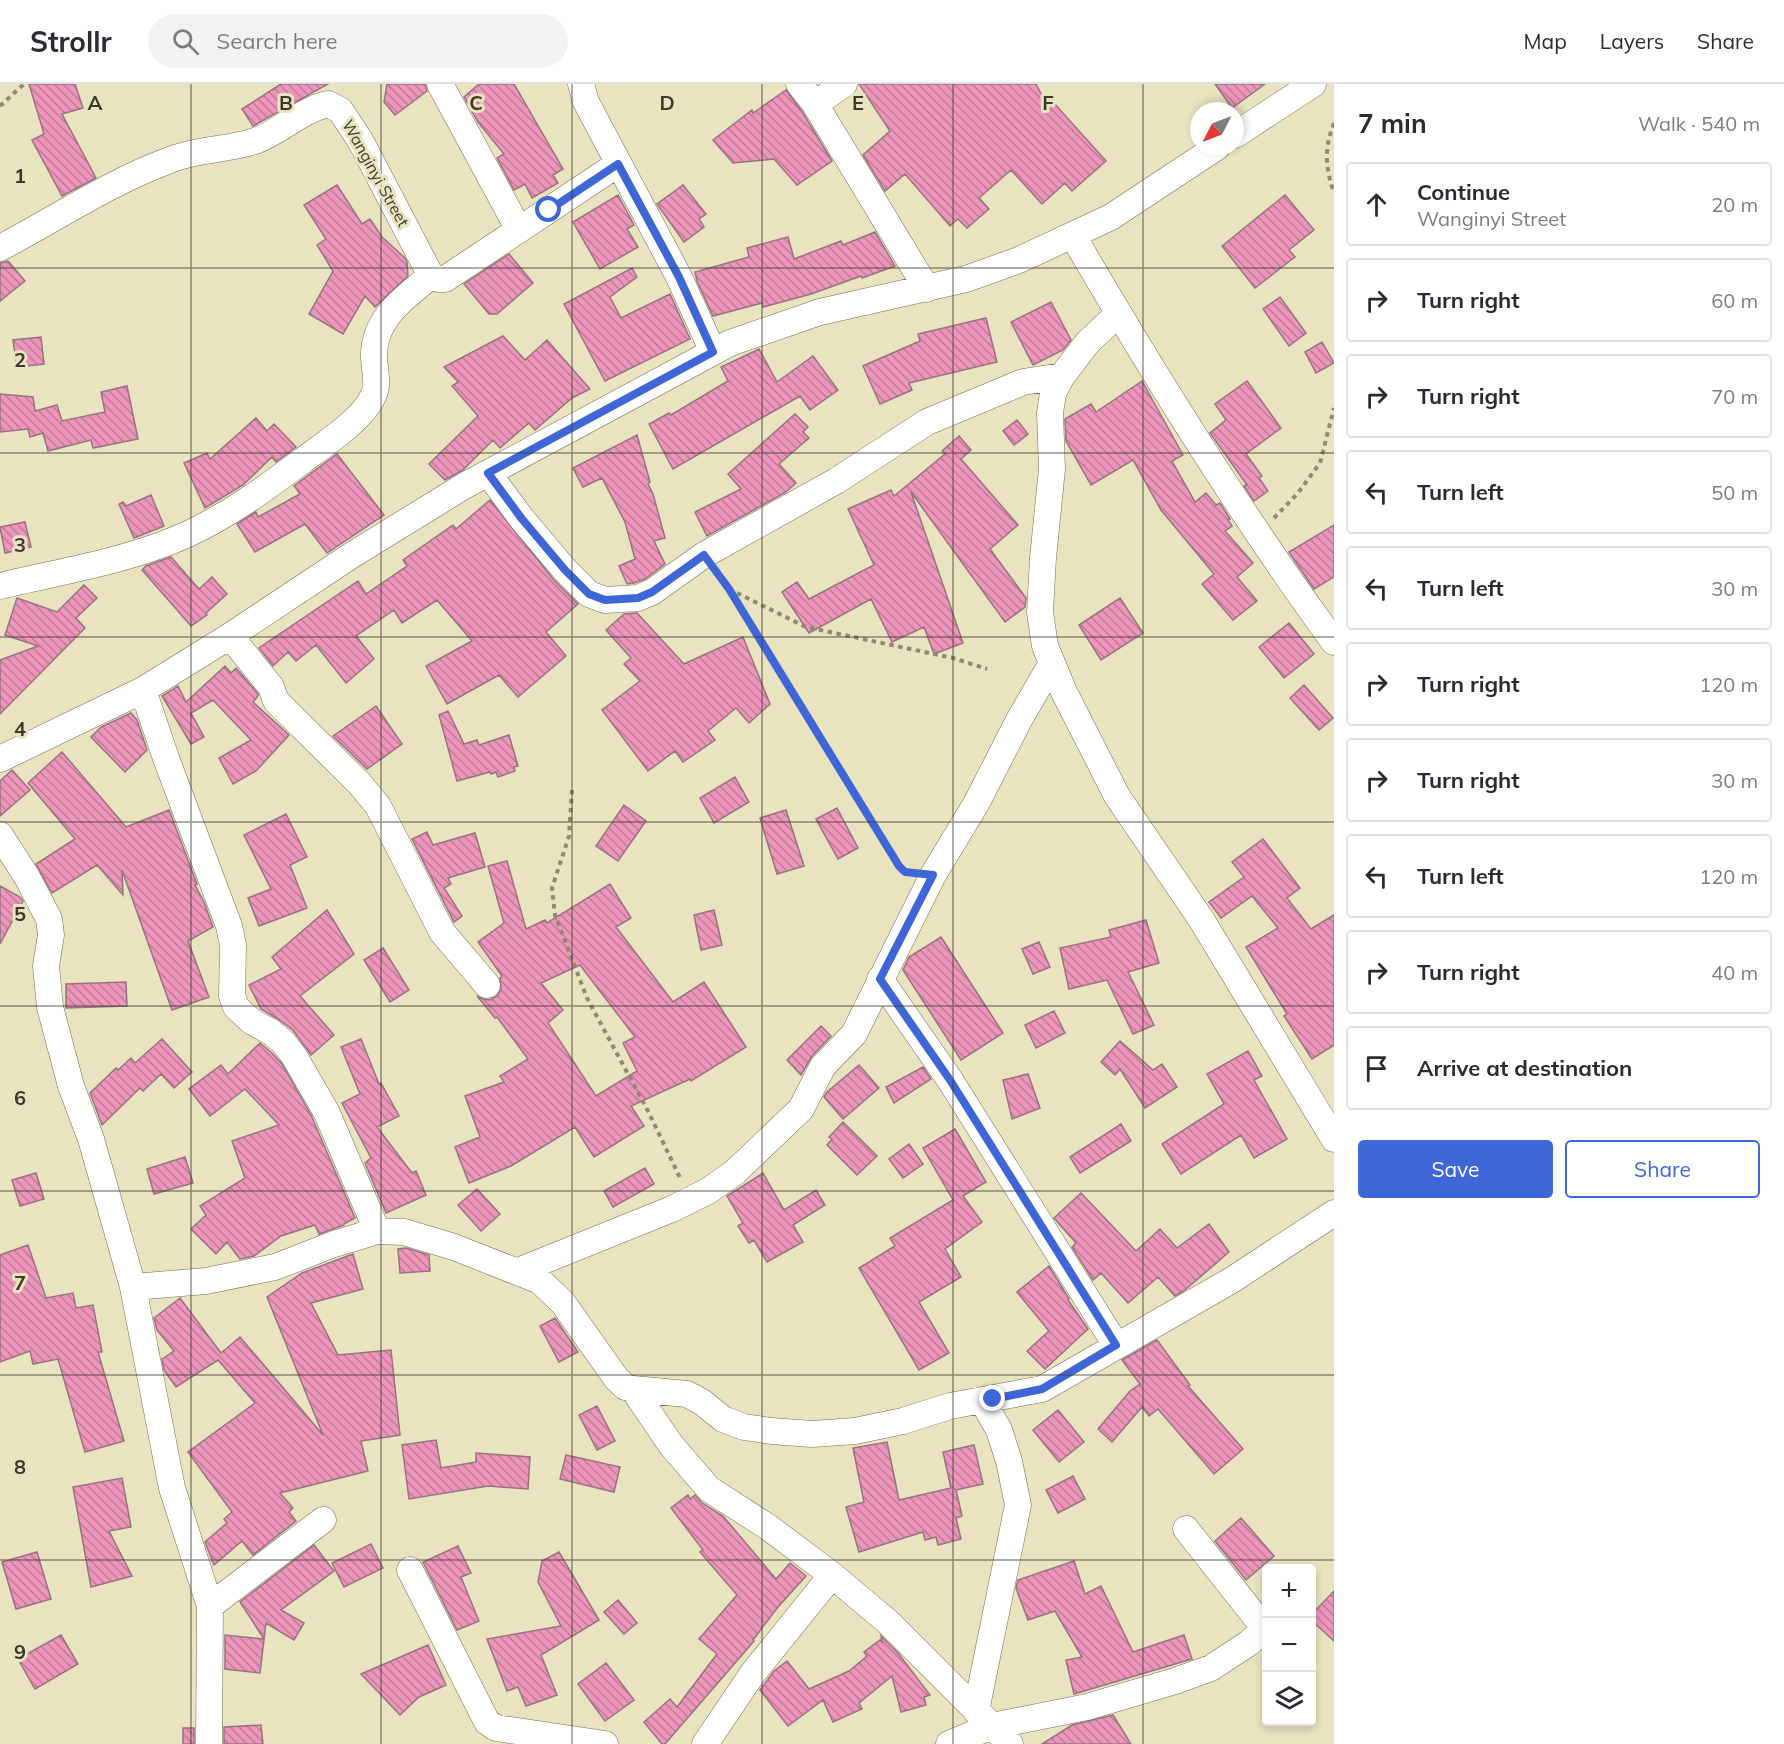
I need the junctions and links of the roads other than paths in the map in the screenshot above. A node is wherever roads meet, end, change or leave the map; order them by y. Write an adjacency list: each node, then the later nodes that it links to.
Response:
1 (440, 84): 10 (street)
2 (581, 84): 9 (street)
3 (799, 84): 6 (street)
4 (844, 84): 6 (street)
5 (1313, 84): 7 (street)
6 (815, 104): 14 (street)
7 (1244, 129)
8 (1203, 156): 11 (street)
9 (618, 164): 10 (street); 16 (street)
10 (519, 230): 13 (street)
11 (1073, 236): 14 (street); 15 (street)
12 (0, 248): 13 (street, Wanginyi Street)
13 (431, 276): 19 (street)
14 (927, 289): 16 (street)
15 (1118, 314): 17 (street); 21 (street)
16 (713, 352): 18 (street)
17 (1062, 376): 18 (street); 22 (street)
18 (488, 473): 20 (street)
19 (0, 586)
20 (230, 636): 23 (street); 27 (street)
21 (1334, 642)
22 (1052, 663): 26 (street); 28 (street)
23 (143, 690): 24 (street); 30 (street)
24 (0, 759)
25 (0, 835): 32 (street)
26 (880, 979): 31 (street); 33 (street)
27 (487, 985)
28 (1334, 1140)
29 (1334, 1213): 33 (street)
30 (378, 1231): 31 (street); 32 (street)
31 (518, 1271): 34 (street)
32 (133, 1287): 40 (street)
33 (1116, 1345): 35 (street)
34 (633, 1389): 35 (street); 39 (street)
35 (982, 1400): 43 (street)
36 (323, 1520): 40 (street)
37 (1186, 1529): 41 (street)
38 (410, 1570): 45 (street)
39 (832, 1575): 43 (street); 46 (street)
40 (210, 1606): 44 (street)
41 (1262, 1624)
42 (1262, 1632): 43 (street)
43 (984, 1719): 47 (street); 48 (street)
44 (209, 1744)
45 (605, 1744)
46 (705, 1744)
47 (949, 1744)
48 (1010, 1744)

